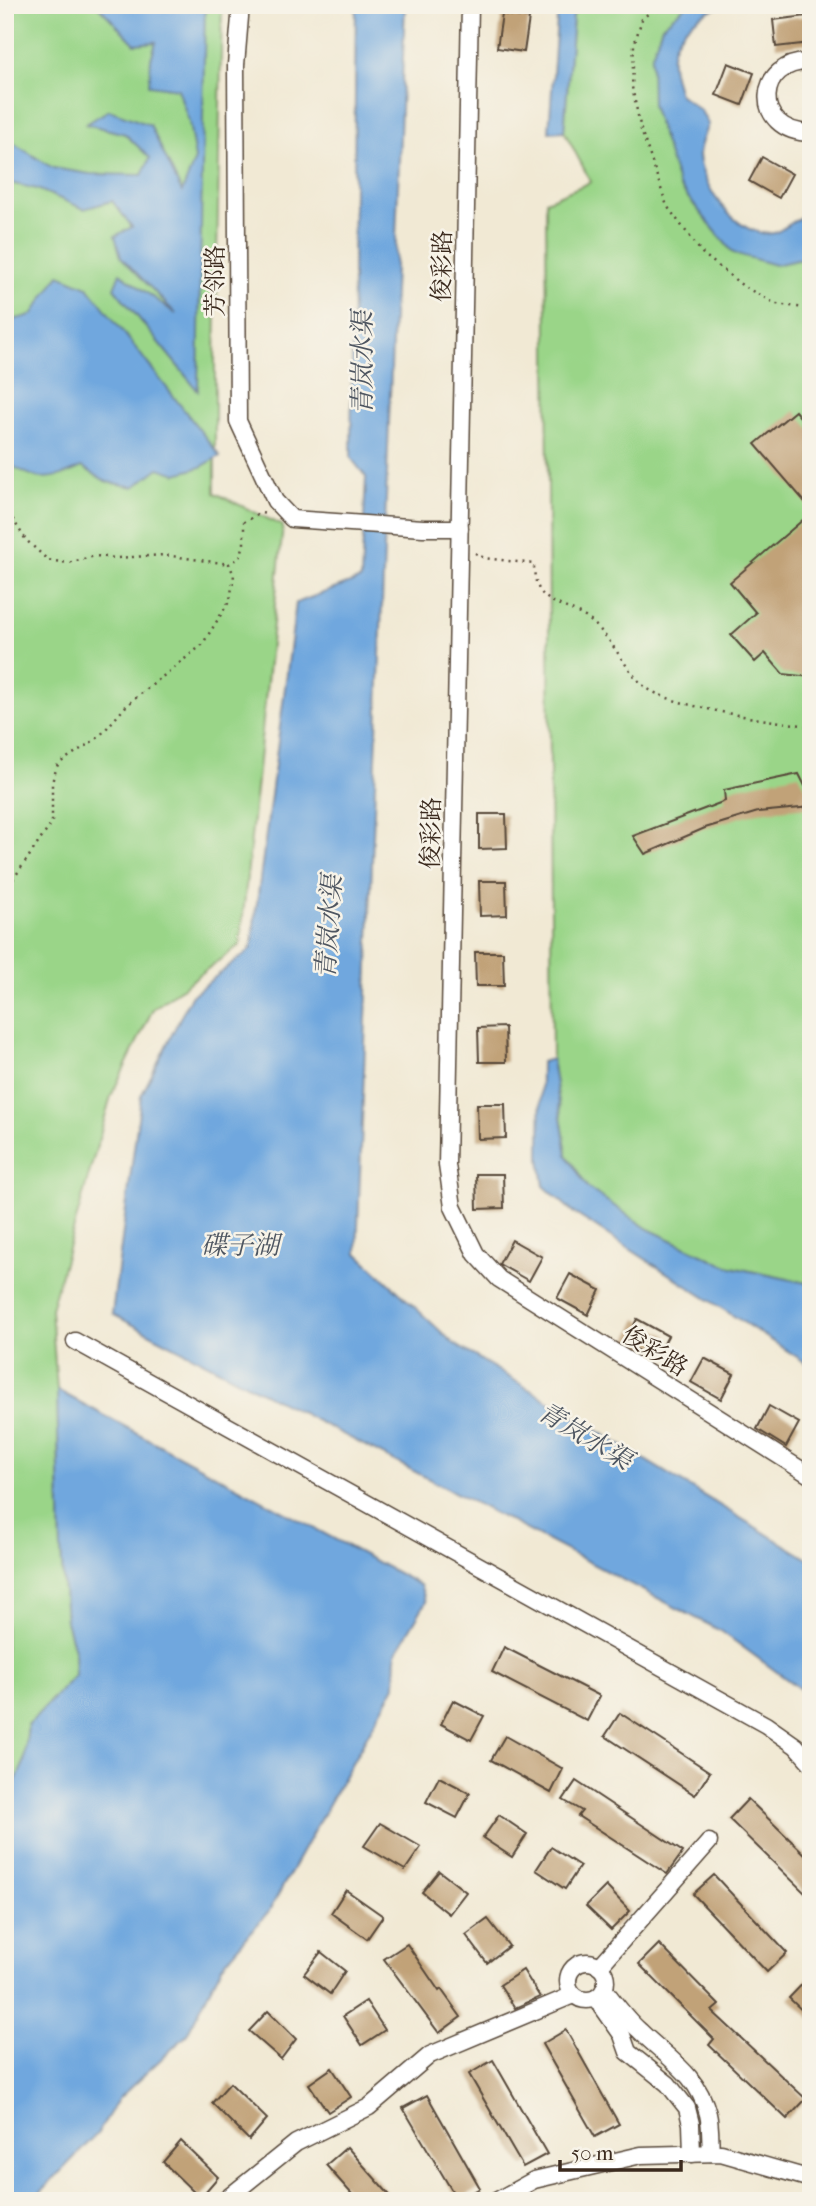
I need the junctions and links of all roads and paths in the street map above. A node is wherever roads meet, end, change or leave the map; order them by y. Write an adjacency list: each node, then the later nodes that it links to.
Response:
1 (241, 5): 8 (street, 芳邻路)
2 (470, 5): 9 (street, 俊彩路)
3 (658, 5): 6 (path)
4 (811, 62): 5 (street)
5 (811, 133)
6 (811, 309)
7 (5, 507): 11 (path)
8 (292, 519): 9 (street); 11 (path)
9 (460, 528): 10 (street, 俊彩路)
10 (459, 545): 12 (path); 15 (street, 俊彩路)
11 (229, 564): 13 (path)
12 (811, 726)
13 (5, 891)
14 (75, 1341): 16 (street)
15 (811, 1476)
16 (811, 1763)
17 (709, 1842): 18 (street)
18 (599, 1967): 19 (street); 20 (street)
19 (600, 1994): 20 (street); 21 (street); 22 (street)
20 (573, 1995): 24 (street)
21 (711, 2153): 22 (street); 23 (street)
22 (692, 2154): 25 (street)
23 (811, 2179)
24 (224, 2201)
25 (496, 2201)

